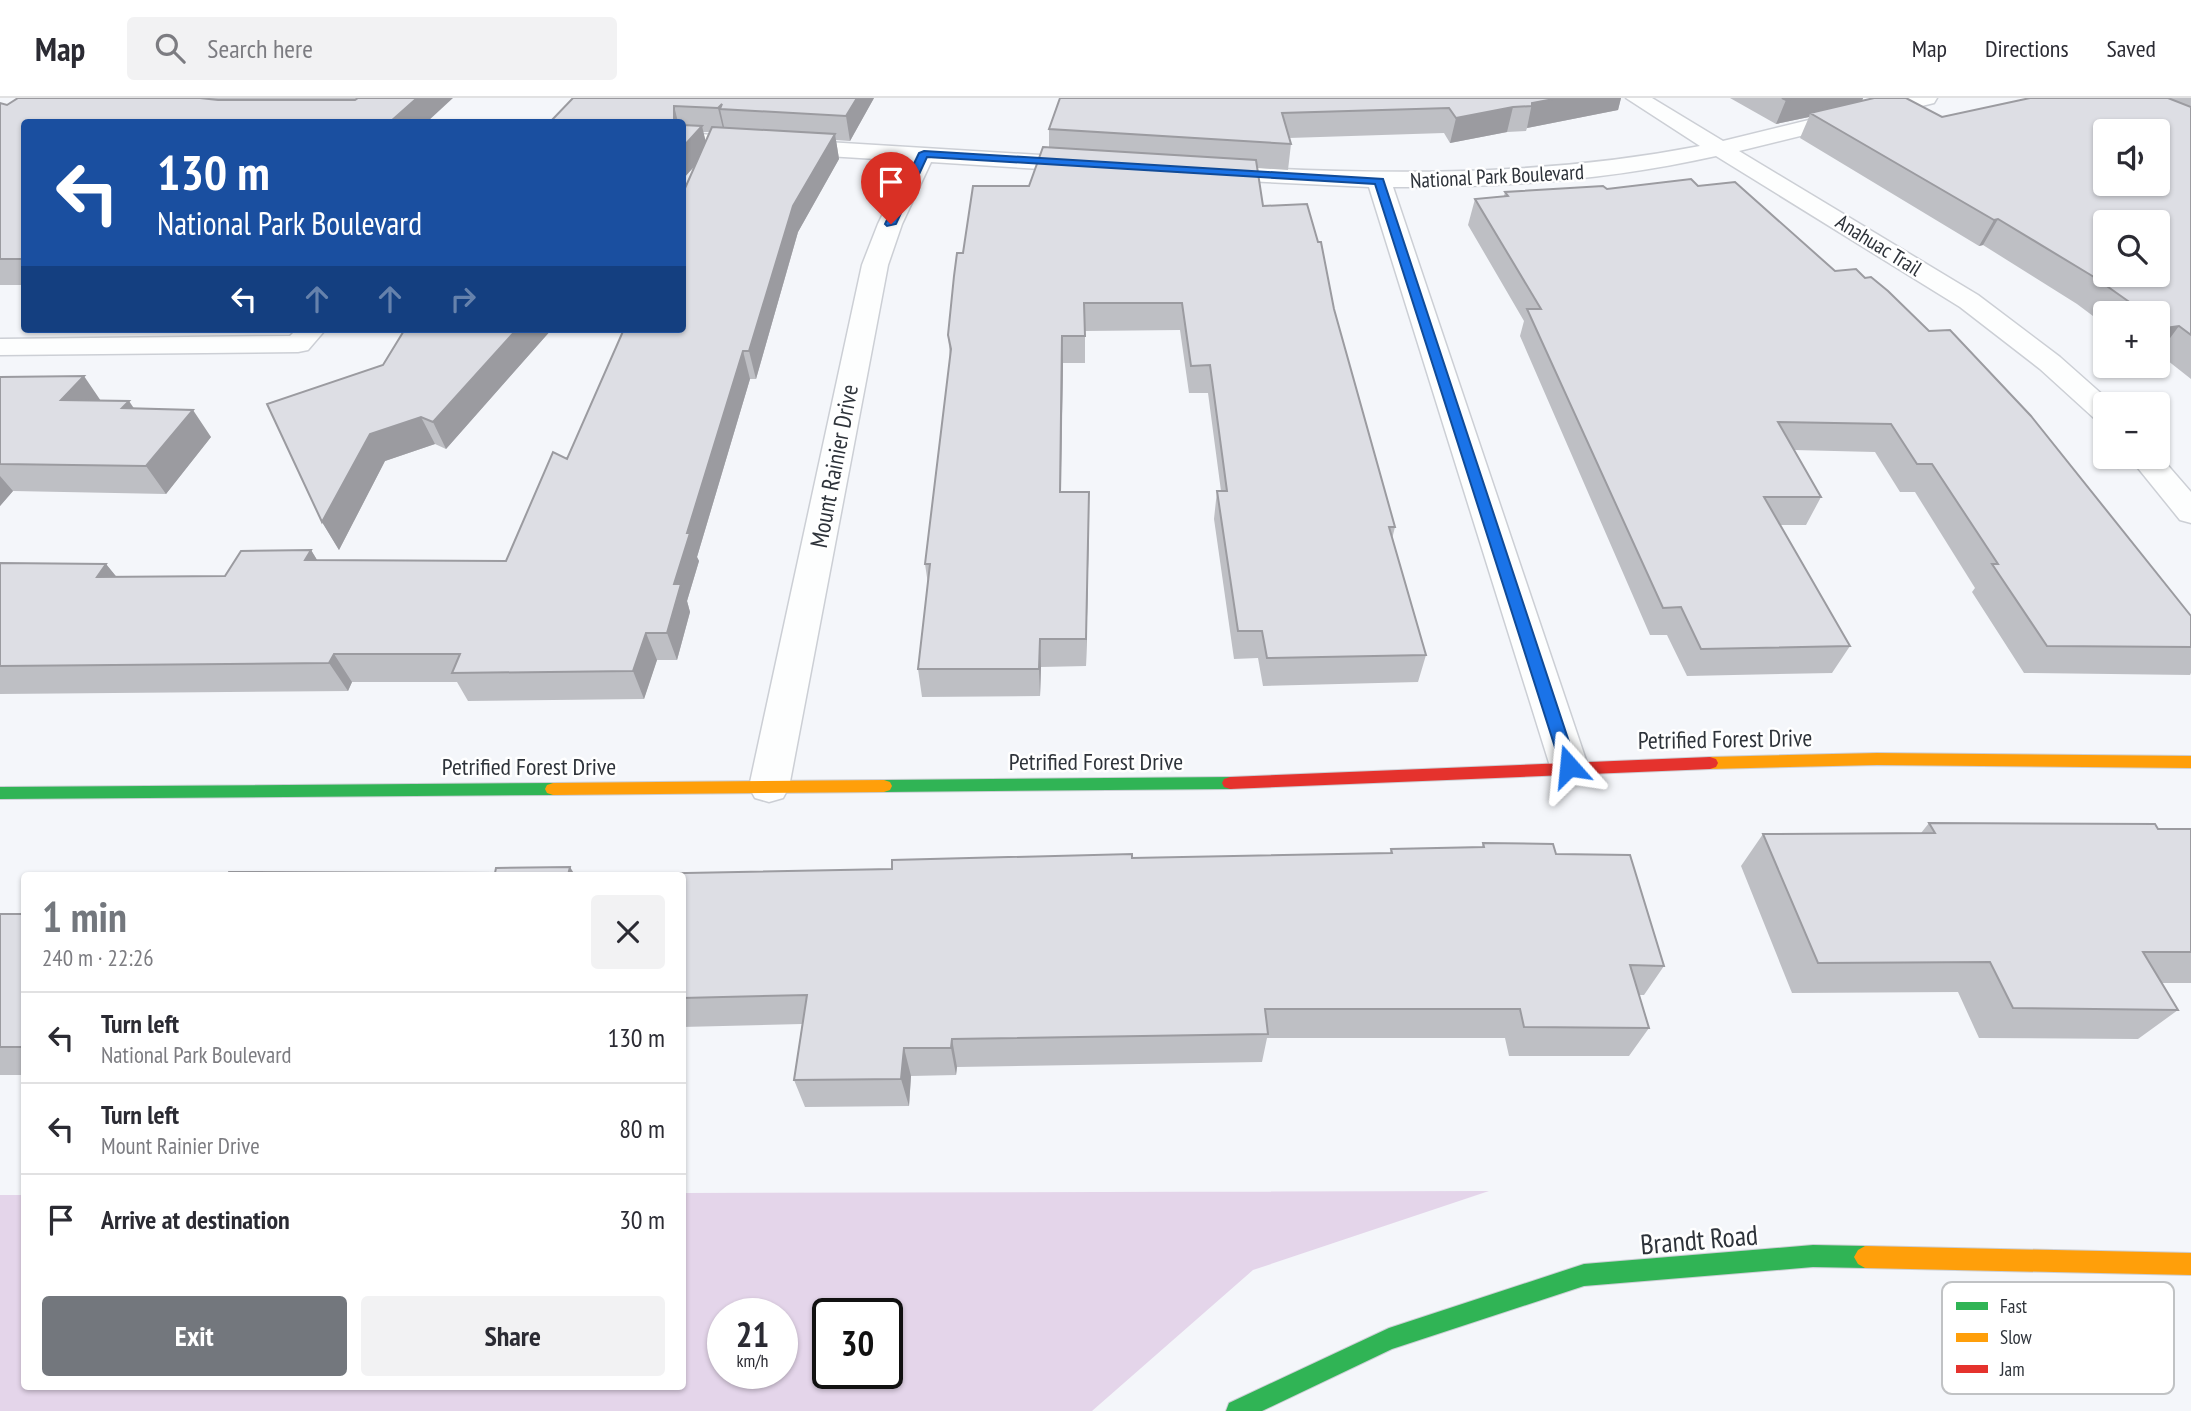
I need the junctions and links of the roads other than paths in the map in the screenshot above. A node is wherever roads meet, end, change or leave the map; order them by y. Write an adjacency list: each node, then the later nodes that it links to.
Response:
1 (1637, 98): 4 (street, Anahuac Trail)
2 (1926, 98): 4 (street, National Park Boulevard)
3 (686, 140): 5 (street)
4 (1720, 148): 8 (street, National Park Boulevard); 11 (street, Anahuac Trail)
5 (924, 153): 6 (street); 16 (street, Mount Rainier Drive)
6 (1117, 166)
7 (1186, 171): 8 (street, National Park Boulevard)
8 (1379, 181): 15 (street)
9 (305, 336): 10 (street)
10 (0, 347)
11 (2093, 402)
12 (2154, 469): 13 (street)
13 (2191, 513)
14 (2191, 762): 15 (street, Petrified Forest Drive)
15 (1569, 766): 16 (street, Petrified Forest Drive)
16 (769, 787): 17 (street, Petrified Forest Drive)
17 (0, 793)
18 (2191, 1264): 19 (street, Brandt Road)
19 (1237, 1411)

